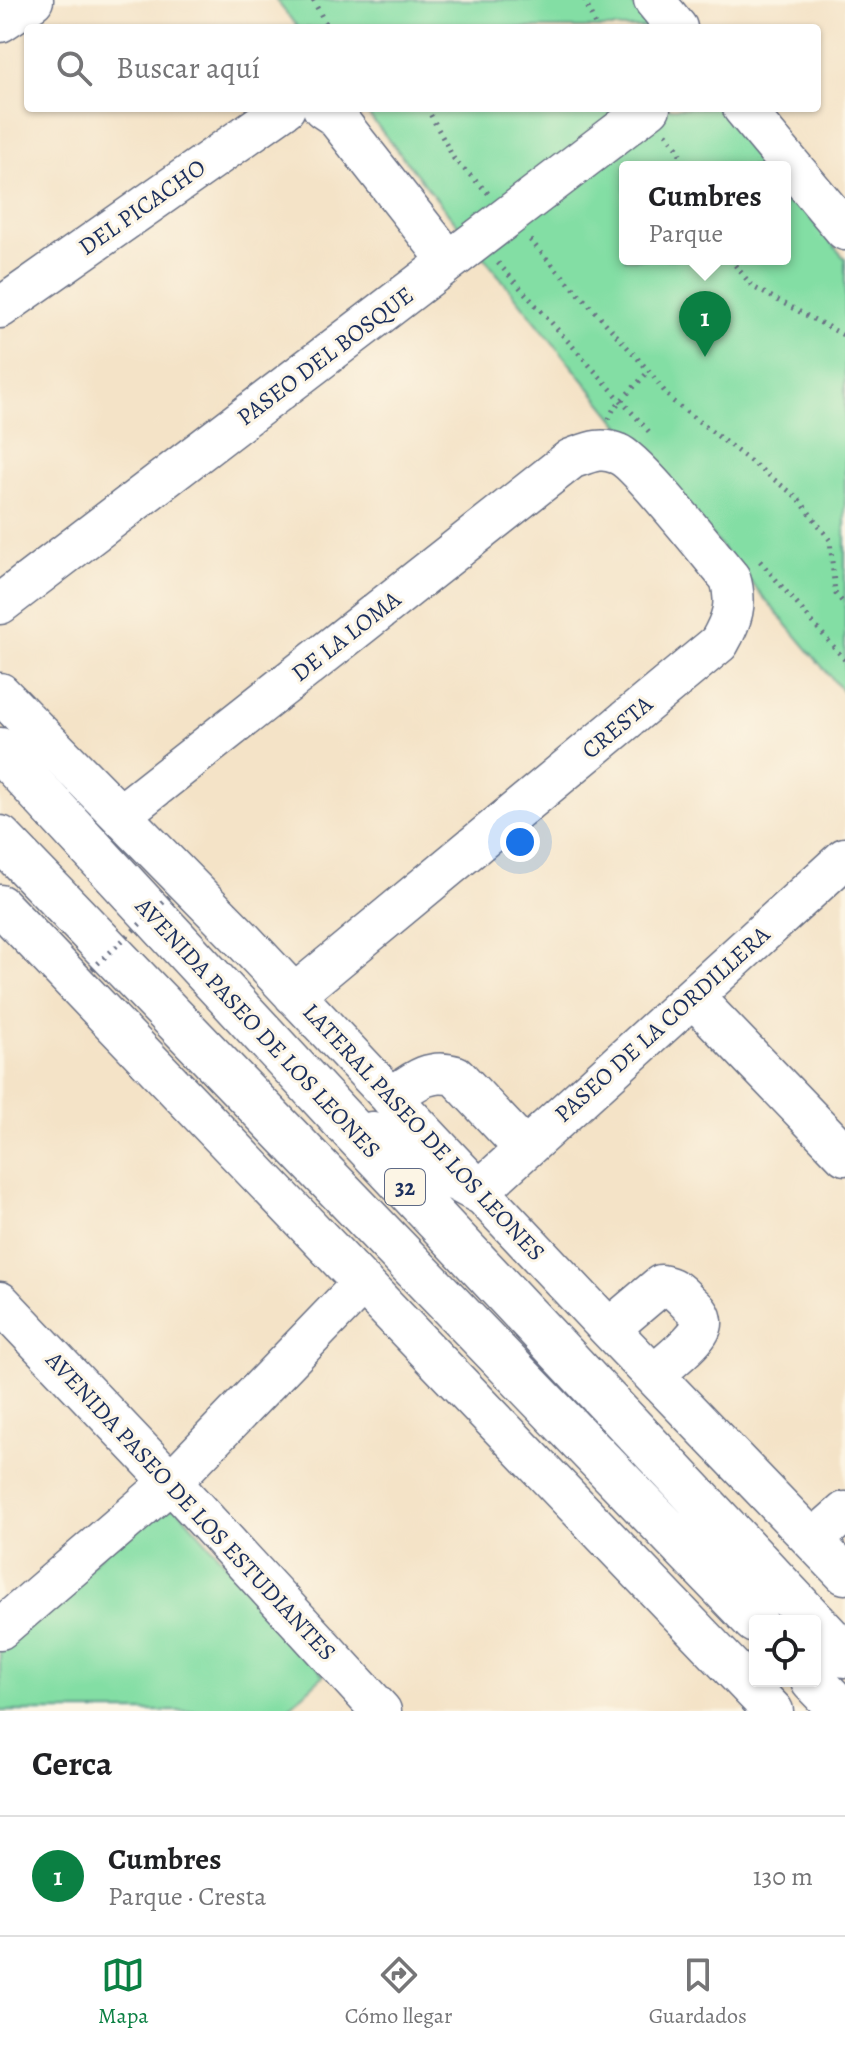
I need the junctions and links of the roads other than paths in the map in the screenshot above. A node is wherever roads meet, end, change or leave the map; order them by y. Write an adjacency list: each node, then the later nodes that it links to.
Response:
1 (33, 0): 3 (street)
2 (654, 0): 4 (street)
3 (0, 22)
4 (674, 24)
5 (279, 112): 13 (street, DEL PICACHO)
6 (329, 112): 12 (street)
7 (645, 112): 12 (street, PASEO DEL BOSQUE)
8 (746, 112): 9 (street)
9 (787, 161)
10 (791, 165): 11 (street)
11 (845, 230)
12 (463, 250): 15 (street, PASEO DEL BOSQUE)
13 (0, 308)
14 (584, 454): 18 (street, DE LA LOMA); 22 (street, CRESTA)
15 (0, 604)
16 (0, 693): 18 (street, LATERAL PASEO DE LOS LEONES)
17 (0, 750): 25 (main road, AVENIDA PASEO DE LOS LEONES / 32)
18 (121, 814): 22 (street, LATERAL PASEO DE LOS LEONES)
19 (0, 838): 37 (main road, 32)
20 (845, 858): 23 (street, PASEO DE LA CORDILLERA)
21 (0, 905): 29 (street)
22 (294, 995): 24 (street, LATERAL PASEO DE LOS LEONES)
23 (694, 998): 26 (street, PASEO DE LA CORDILLERA); 27 (street)
24 (391, 1098): 26 (street); 28 (street, LATERAL PASEO DE LOS LEONES)
25 (339, 1116): 28 (main road); 38 (main road, AVENIDA PASEO DE LOS LEONES / 32)
26 (524, 1148): 28 (street, PASEO DE LA CORDILLERA)
27 (845, 1155)
28 (479, 1191): 31 (street, LATERAL PASEO DE LOS LEONES)
29 (363, 1283): 33 (street); 44 (street)
30 (0, 1302): 33 (street, AVENIDA PASEO DE LOS ESTUDIANTES)
31 (609, 1329): 32 (street, LATERAL PASEO DE LOS LEONES); 32 (street)
32 (655, 1374): 35 (street, LATERAL PASEO DE LOS LEONES)
33 (171, 1482): 39 (street); 43 (street, AVENIDA PASEO DE LOS ESTUDIANTES)
34 (845, 1512): 35 (street)
35 (813, 1540): 36 (street, LATERAL PASEO DE LOS LEONES)
36 (845, 1574)
37 (749, 1615)
38 (807, 1615)
39 (0, 1629)
40 (821, 1629): 41 (main road, AVENIDA PASEO DE LOS LEONES / 32)
41 (845, 1655)
42 (819, 1687): 45 (main road)
43 (381, 1711)
44 (773, 1711)
45 (842, 1711)

